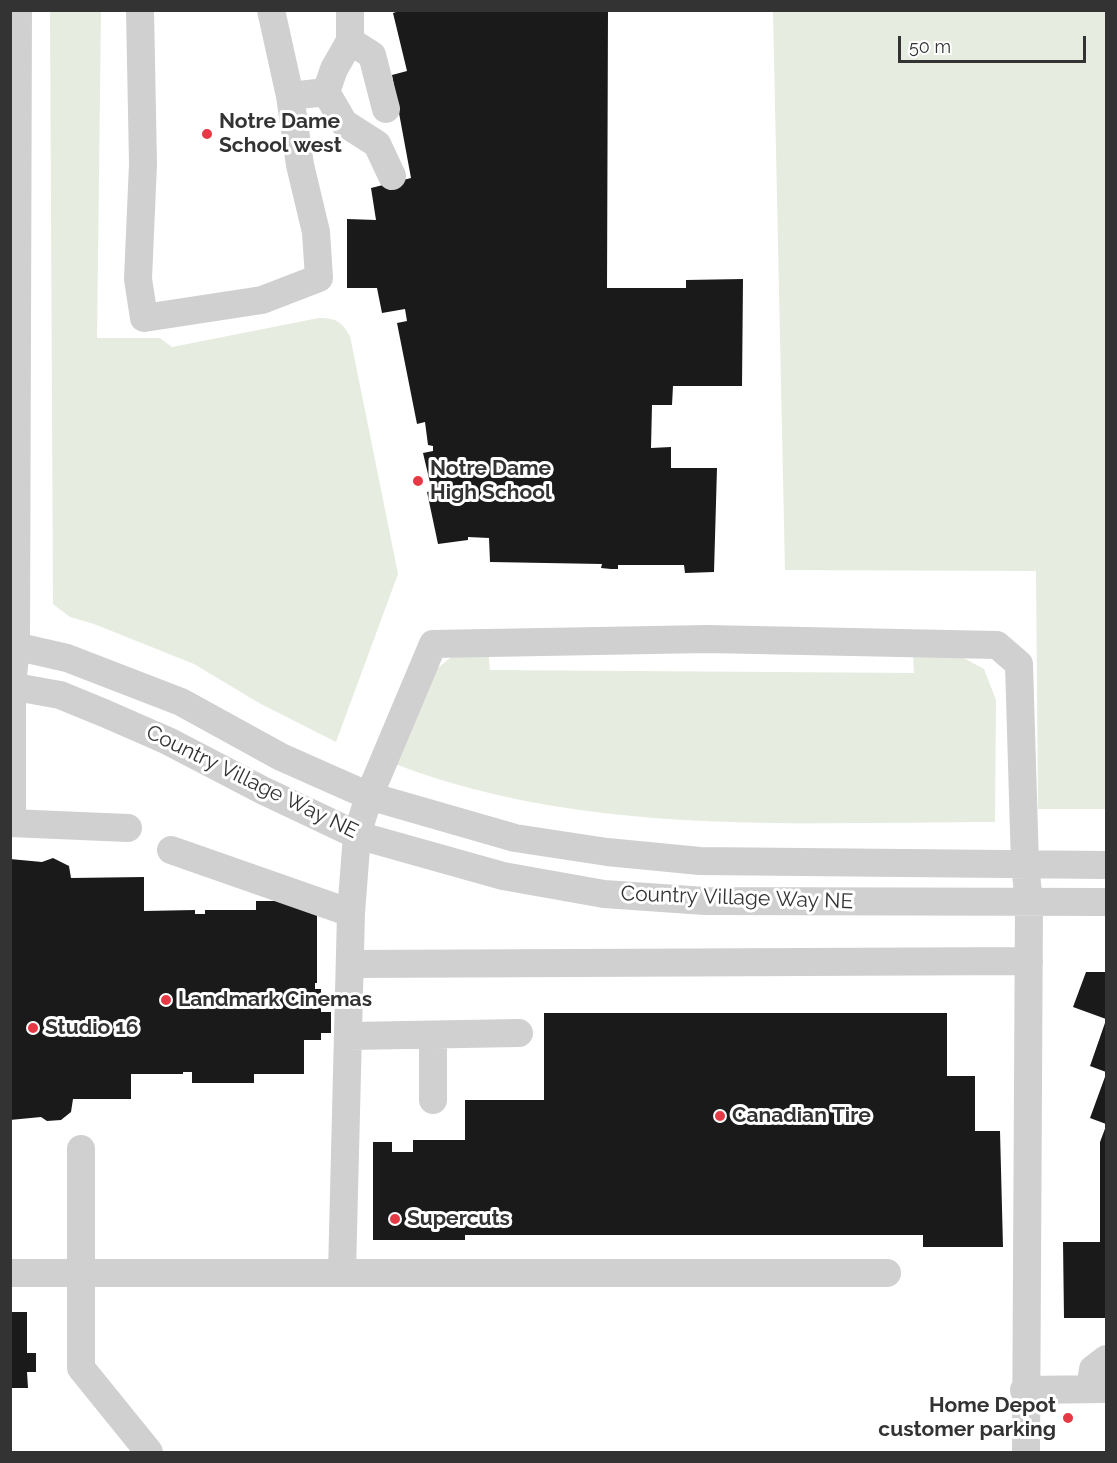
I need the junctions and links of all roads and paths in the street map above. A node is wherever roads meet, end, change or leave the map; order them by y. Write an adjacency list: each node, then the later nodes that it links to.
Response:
1 (18, 10): 10 (street)
2 (140, 10): 7 (street)
3 (271, 10): 7 (street)
4 (350, 10): 5 (street)
5 (350, 40): 6 (street); 8 (street)
6 (326, 92): 7 (street); 9 (street)
7 (290, 96)
8 (386, 109)
9 (392, 176)
10 (15, 201): 11 (street)
11 (13, 645): 12 (street); 13 (street, Country Village Way NE)
12 (11, 686): 14 (street); 16 (street, Country Village Way NE)
13 (369, 796): 16 (street); 18 (street, Country Village Way NE); 18 (street)
14 (11, 823): 15 (street)
15 (128, 828)
16 (357, 835): 20 (street, Country Village Way NE); 22 (street)
17 (171, 850): 22 (street)
18 (1025, 865): 19 (street, Country Village Way NE); 20 (street)
19 (1107, 865)
20 (1029, 902): 21 (street, Country Village Way NE); 23 (street)
21 (1107, 902)
22 (351, 913): 24 (street)
23 (1029, 961): 24 (street); 36 (street)
24 (350, 964): 27 (street)
25 (519, 1034): 26 (street)
26 (433, 1035): 27 (street); 28 (street)
27 (350, 1036): 32 (street)
28 (433, 1100)
29 (81, 1149): 31 (street)
30 (10, 1273): 31 (street)
31 (80, 1273): 32 (street); 37 (street)
32 (342, 1273): 33 (street)
33 (887, 1273)
34 (1107, 1359): 35 (street)
35 (1098, 1389): 36 (street)
36 (1024, 1390): 38 (street)
37 (149, 1452)
38 (1026, 1452)

